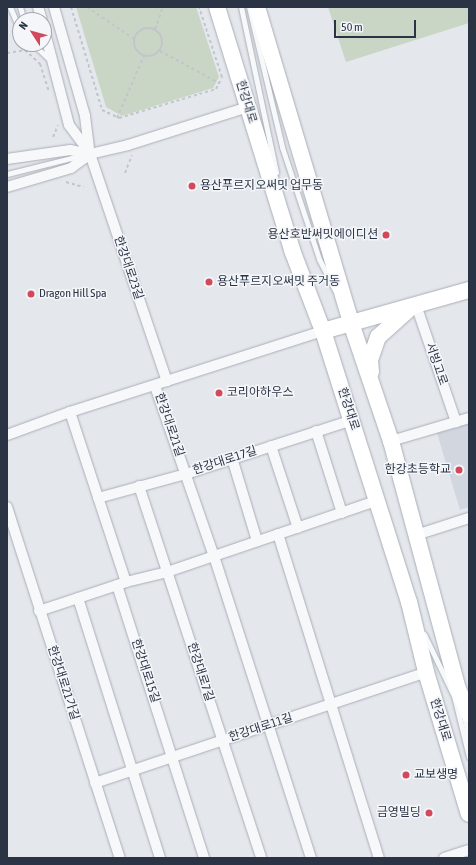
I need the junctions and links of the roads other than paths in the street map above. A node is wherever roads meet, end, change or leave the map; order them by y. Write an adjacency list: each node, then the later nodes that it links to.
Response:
1 (54, 7): 10 (street, 한강대로23길)
2 (217, 7): 9 (main road, 한강대로)
3 (241, 7): 14 (lane)
4 (249, 7): 17 (lane)
5 (257, 7): 17 (main road)
6 (41, 52): 8 (lane)
7 (50, 52): 8 (street, 한강대로23길)
8 (53, 64): 10 (street, 한강대로23길)
9 (248, 107): 10 (street); 14 (main road, 한강대로)
10 (90, 154): 11 (street); 12 (lane); 13 (street); 19 (street, 한강대로23길)
11 (7, 159)
12 (7, 174)
13 (7, 187)
14 (292, 250): 18 (main road, 한강대로)
15 (469, 290): 16 (main road)
16 (413, 306): 17 (main road); 21 (main road); 25 (street, 서빙고로)
17 (352, 323): 18 (main road); 21 (main road)
18 (323, 331): 19 (street, 한강대로21길); 24 (main road, 한강대로)
19 (167, 381): 20 (street, 한강대로21길)
20 (155, 386): 22 (street, 한강대로21길); 31 (street, 한강대로21길)
21 (373, 388): 28 (main road)
22 (70, 412): 27 (street, 한강대로21길); 33 (street)
23 (469, 418): 25 (street)
24 (352, 420): 26 (street, 한강대로17길); 34 (main road, 한강대로)
25 (456, 422): 28 (street)
26 (316, 431): 29 (street, 한강대로17길); 36 (street)
27 (7, 435)
28 (391, 441): 40 (main road)
29 (271, 446): 30 (street, 한강대로17길); 38 (street)
30 (232, 458): 31 (street, 한강대로17길); 41 (street)
31 (186, 474): 32 (street, 한강대로17길); 42 (street, 한강대로21길)
32 (139, 486): 33 (street, 한강대로17길); 43 (street, 한강대로7길)
33 (98, 498): 44 (street)
34 (376, 501): 36 (street); 46 (main road, 한강대로)
35 (7, 507): 47 (street, 한강대로21가길)
36 (342, 513): 38 (street)
37 (469, 518): 40 (street)
38 (298, 528): 39 (street)
39 (278, 534): 41 (street); 50 (street)
40 (416, 535): 49 (main road)
41 (257, 541): 42 (street)
42 (214, 556): 43 (street); 52 (street)
43 (167, 572): 44 (street); 53 (street, 한강대로7길)
44 (122, 584): 45 (street); 55 (street, 한강대로15길)
45 (78, 598): 47 (street); 57 (street)
46 (409, 602): 48 (main road, 한강대로); 56 (lane)
47 (39, 611): 58 (street, 한강대로21가길)
48 (426, 672): 50 (street, 한강대로11길); 59 (main road, 한강대로)
49 (458, 689): 51 (main road); 54 (lane)
50 (332, 704): 52 (street, 한강대로11길); 66 (street)
51 (469, 714)
52 (268, 725): 53 (street, 한강대로11길); 65 (street)
53 (222, 740): 55 (street, 한강대로11길); 64 (street, 한강대로7길)
54 (469, 740)
55 (172, 756): 57 (street, 한강대로11길); 63 (street)
56 (469, 757)
57 (131, 771): 58 (street, 한강대로11길); 62 (street)
58 (95, 783): 61 (street, 한강대로21가길)
59 (469, 814)
60 (469, 850): 67 (street)
61 (120, 858)
62 (160, 858)
63 (204, 858)
64 (261, 858)
65 (311, 858)
66 (379, 858)
67 (444, 858)

